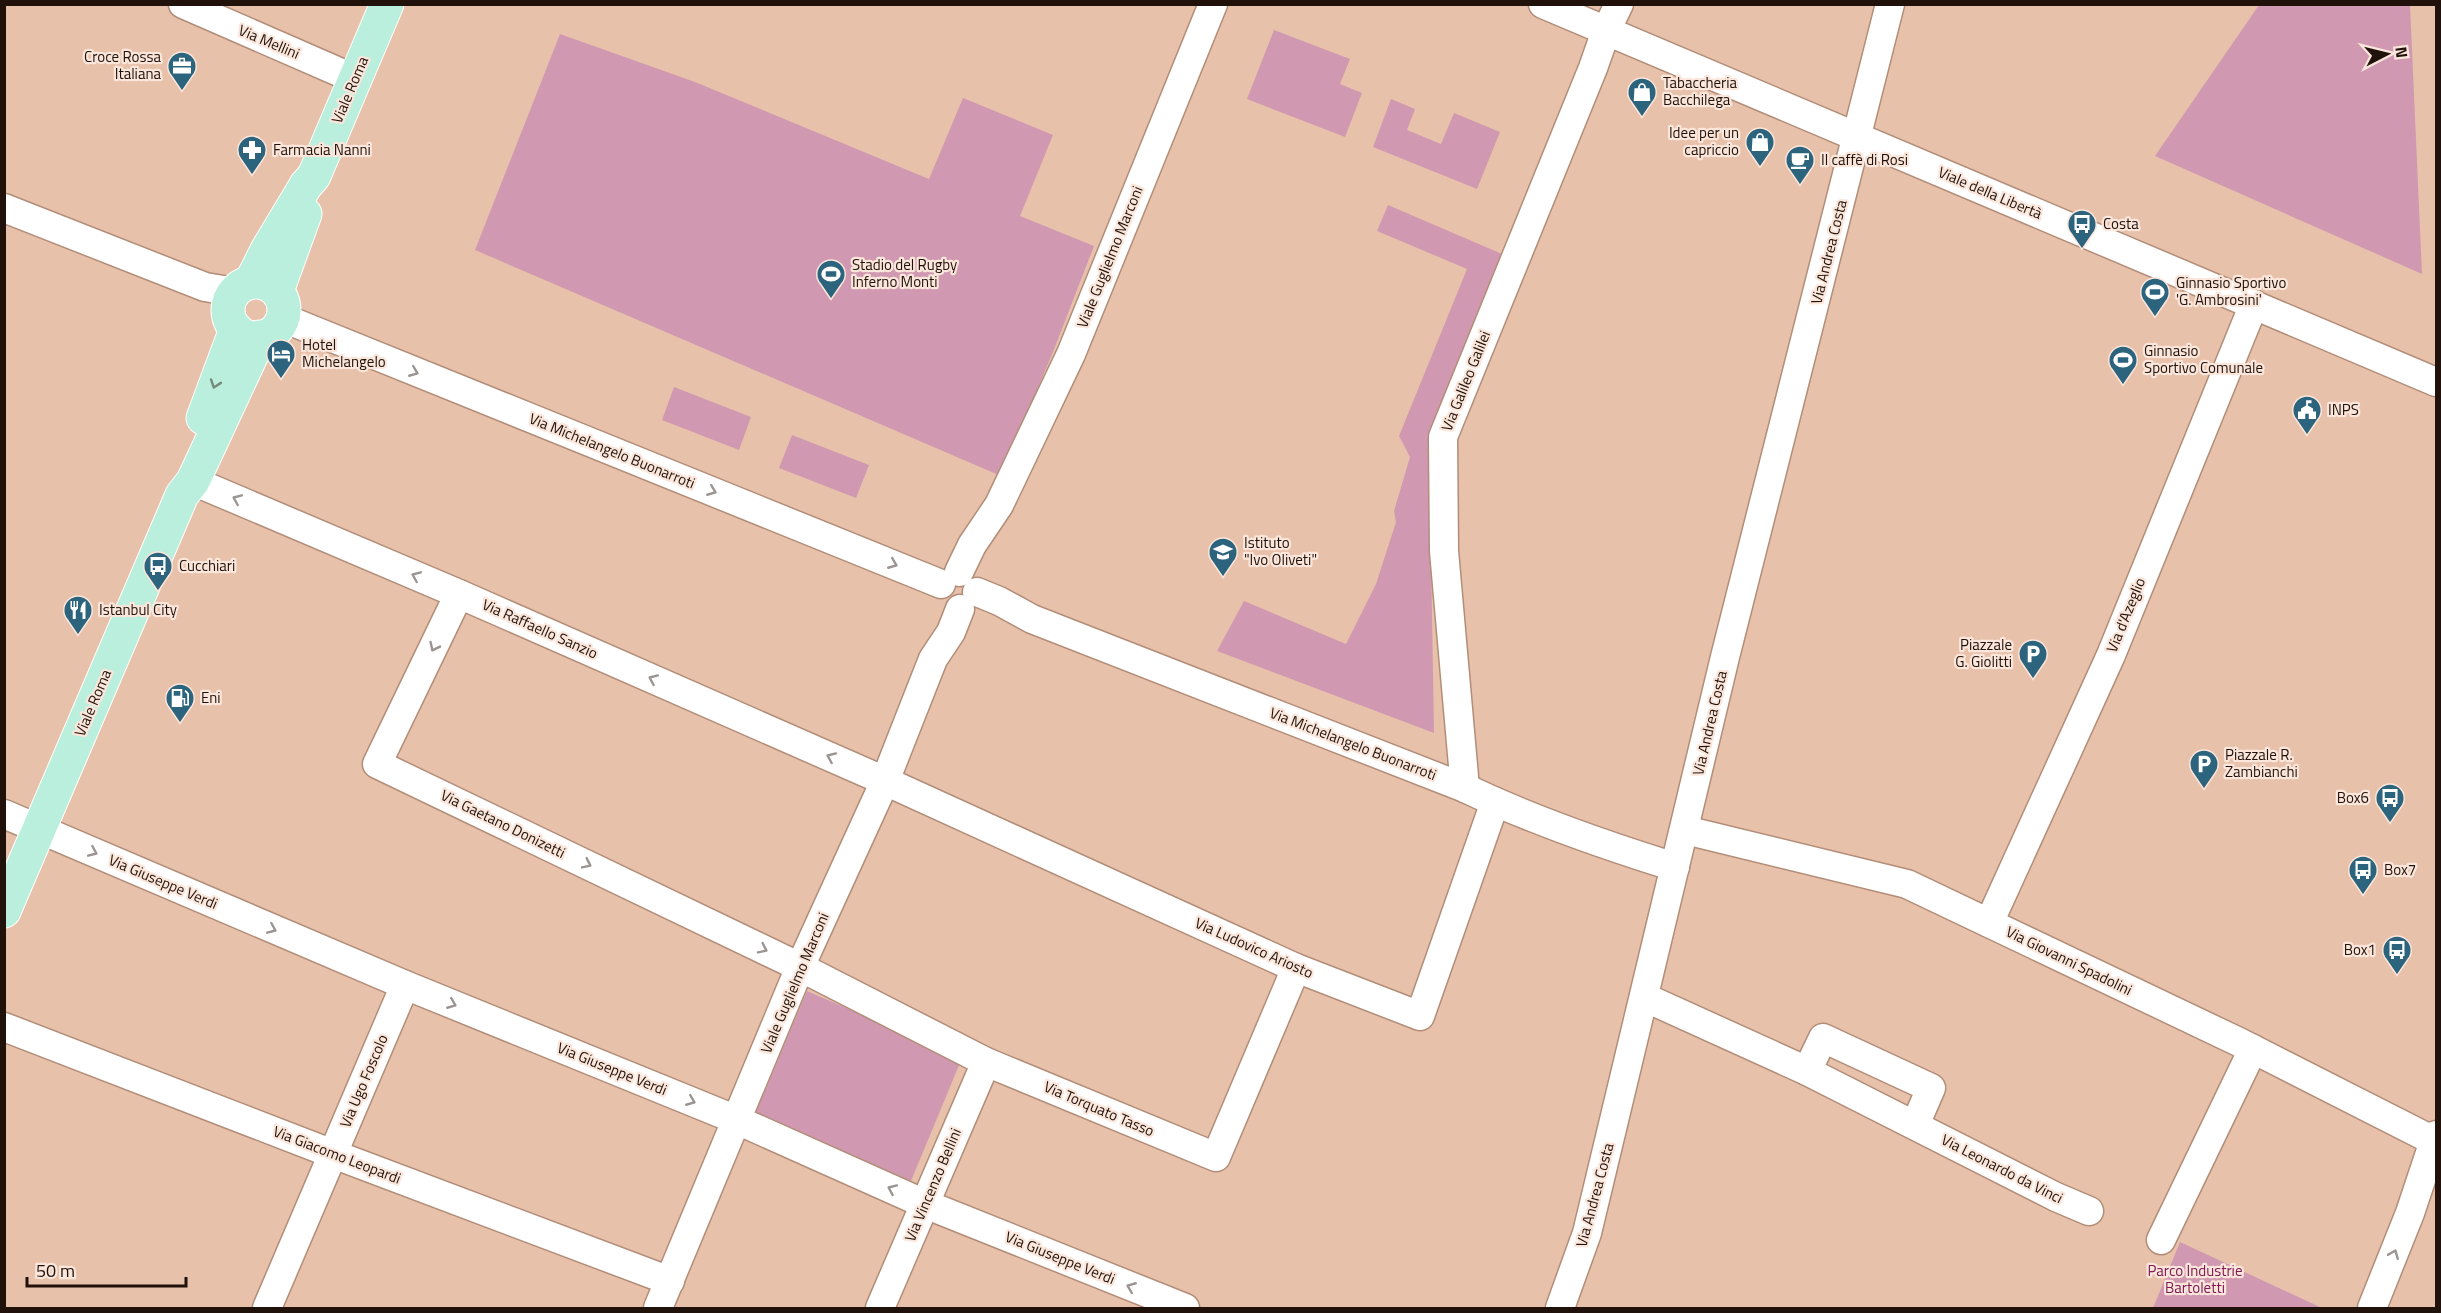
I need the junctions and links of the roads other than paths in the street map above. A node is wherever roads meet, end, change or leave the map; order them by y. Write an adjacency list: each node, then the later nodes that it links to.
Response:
1 (183, 4): 8 (street, Via Mellini)
2 (387, 4): 8 (main road, Viale Roma)
3 (1213, 4): 15 (street, Viale Guglielmo Marconi)
4 (1543, 4): 7 (street, Viale della Libertà)
5 (1619, 4): 7 (street, Via Galileo Galilei)
6 (1890, 4): 9 (street, Via Andrea Costa)
7 (1606, 31): 9 (street, Viale della Libertà); 18 (street, Via Galileo Galilei)
8 (356, 79): 12 (main road, Viale Roma)
9 (1855, 136): 11 (street, Viale della Libertà); 22 (street, Via Andrea Costa)
10 (6, 213): 12 (street, Via Michelangelo Buonarroti)
11 (2254, 304): 13 (street, Viale della Libertà); 25 (street, Via d'Azeglio)
12 (247, 305): 14 (main road, Viale Roma); 15 (street, Via Michelangelo Buonarroti, one-way to 15)
13 (2436, 382)
14 (188, 488): 16 (street, Via Raffaello Sanzio, one-way to 14); 21 (main road, Viale Roma)
15 (961, 592): 17 (street, Viale Guglielmo Marconi); 18 (street, Via Michelangelo Buonarroti)
16 (459, 594): 17 (street, Via Raffaello Sanzio, one-way to 16); 26 (street, Via Gaetano Donizetti, one-way to 26)
17 (885, 781): 26 (street, Viale Guglielmo Marconi); 27 (street, Via Ludovico Ariosto)
18 (1465, 788): 19 (street, Via Michelangelo Buonarroti)
19 (1495, 802): 23 (street, Via Michelangelo Buonarroti); 27 (street, Via Ludovico Ariosto)
20 (4, 814): 21 (street, Via Giuseppe Verdi)
21 (39, 829): 24 (main road, Viale Roma); 28 (street, Via Giuseppe Verdi, one-way to 28)
22 (1685, 830): 23 (street, Via Andrea Costa); 25 (street, Via Giovanni Spadolini)
23 (1675, 867): 29 (street, Via Andrea Costa)
24 (4, 911)
25 (1989, 922): 31 (street, Via Giovanni Spadolini)
26 (800, 967): 32 (street, Via Torquato Tasso); 34 (street, Viale Guglielmo Marconi)
27 (1296, 968): 32 (street, Via Torquato Tasso)
28 (405, 985): 34 (street, Via Giuseppe Verdi, one-way to 34); 37 (street, Via Ugo Foscolo)
29 (1644, 997): 33 (street, Via Leonardo da Vinci); 46 (street, Via Andrea Costa)
30 (4, 1026): 37 (street, Via Giacomo Leopardi)
31 (2253, 1049): 36 (street, Via Giovanni Spadolini); 40 (street)
32 (986, 1062): 38 (street, Via Vincenzo Bellini)
33 (1806, 1071): 35 (street, Via Leonardo da Vinci); 35 (street)
34 (737, 1120): 38 (street, Via Giuseppe Verdi, one-way to 34); 41 (street, Viale Guglielmo Marconi)
35 (1915, 1125): 39 (street, Via Leonardo da Vinci)
36 (2435, 1138): 47 (street, one-way to 36)
37 (333, 1154): 41 (street, Via Giacomo Leopardi); 42 (street, Via Ugo Foscolo)
38 (925, 1204): 44 (street, Via Vincenzo Bellini); 45 (street, Via Giuseppe Verdi, one-way to 38)
39 (2089, 1211)
40 (2160, 1240)
41 (670, 1281): 43 (street, Viale Guglielmo Marconi)
42 (267, 1308)
43 (658, 1308)
44 (880, 1308)
45 (1185, 1308)
46 (1560, 1308)
47 (2372, 1308)

